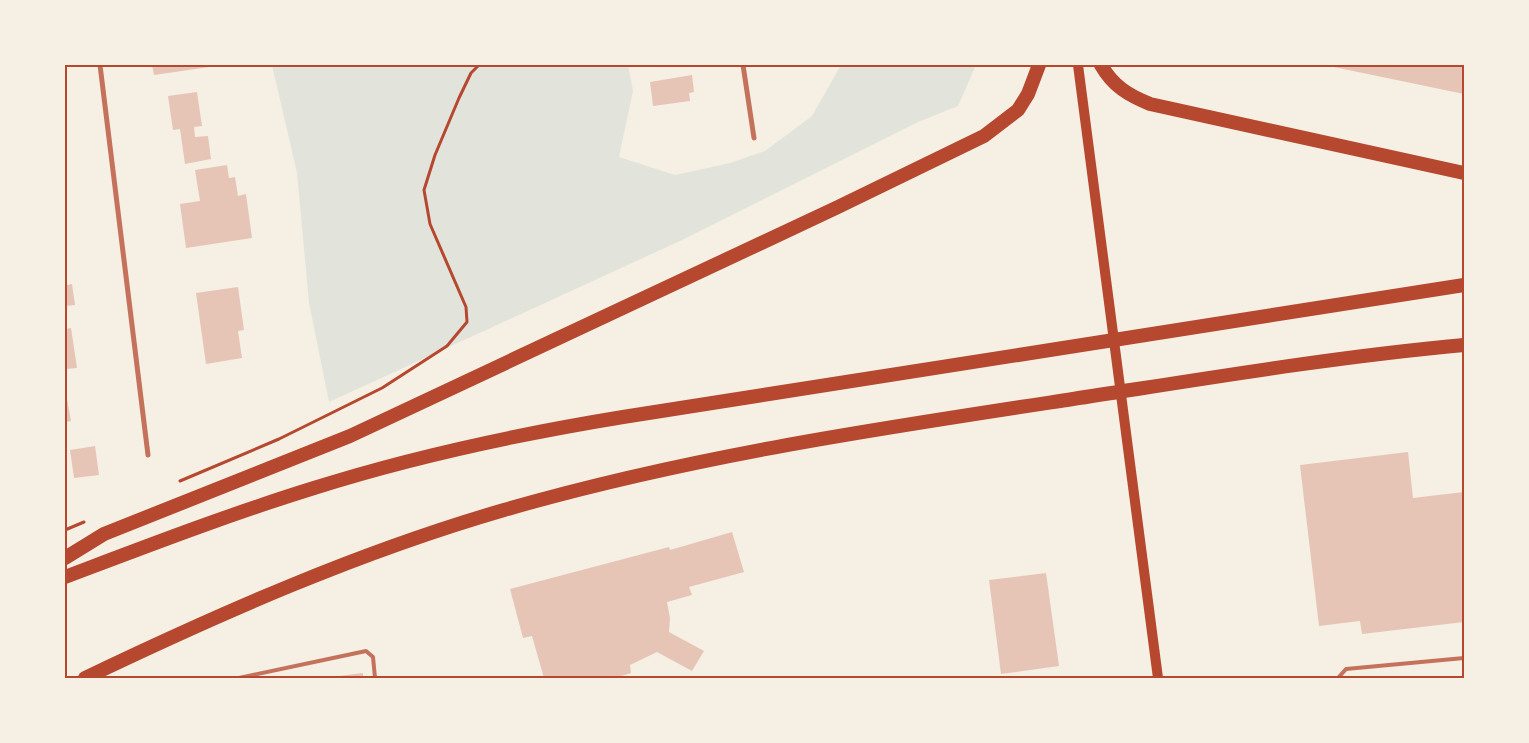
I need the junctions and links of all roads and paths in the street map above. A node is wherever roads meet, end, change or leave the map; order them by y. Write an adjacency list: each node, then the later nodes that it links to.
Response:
1 (100, 65): 11 (street)
2 (480, 65): 12 (path)
3 (743, 65): 7 (street)
4 (1039, 65): 15 (highway)
5 (1078, 65): 21 (main road)
6 (1101, 65): 8 (highway)
7 (754, 138)
8 (1464, 172)
9 (1464, 285): 16 (highway)
10 (1464, 345): 18 (highway)
11 (148, 455)
12 (172, 485)
13 (92, 519): 14 (path)
14 (65, 530)
15 (65, 558)
16 (65, 577)
17 (1464, 658): 22 (lane)
18 (85, 678)
19 (239, 678): 20 (lane)
20 (376, 678)
21 (1158, 678)
22 (1338, 678)

